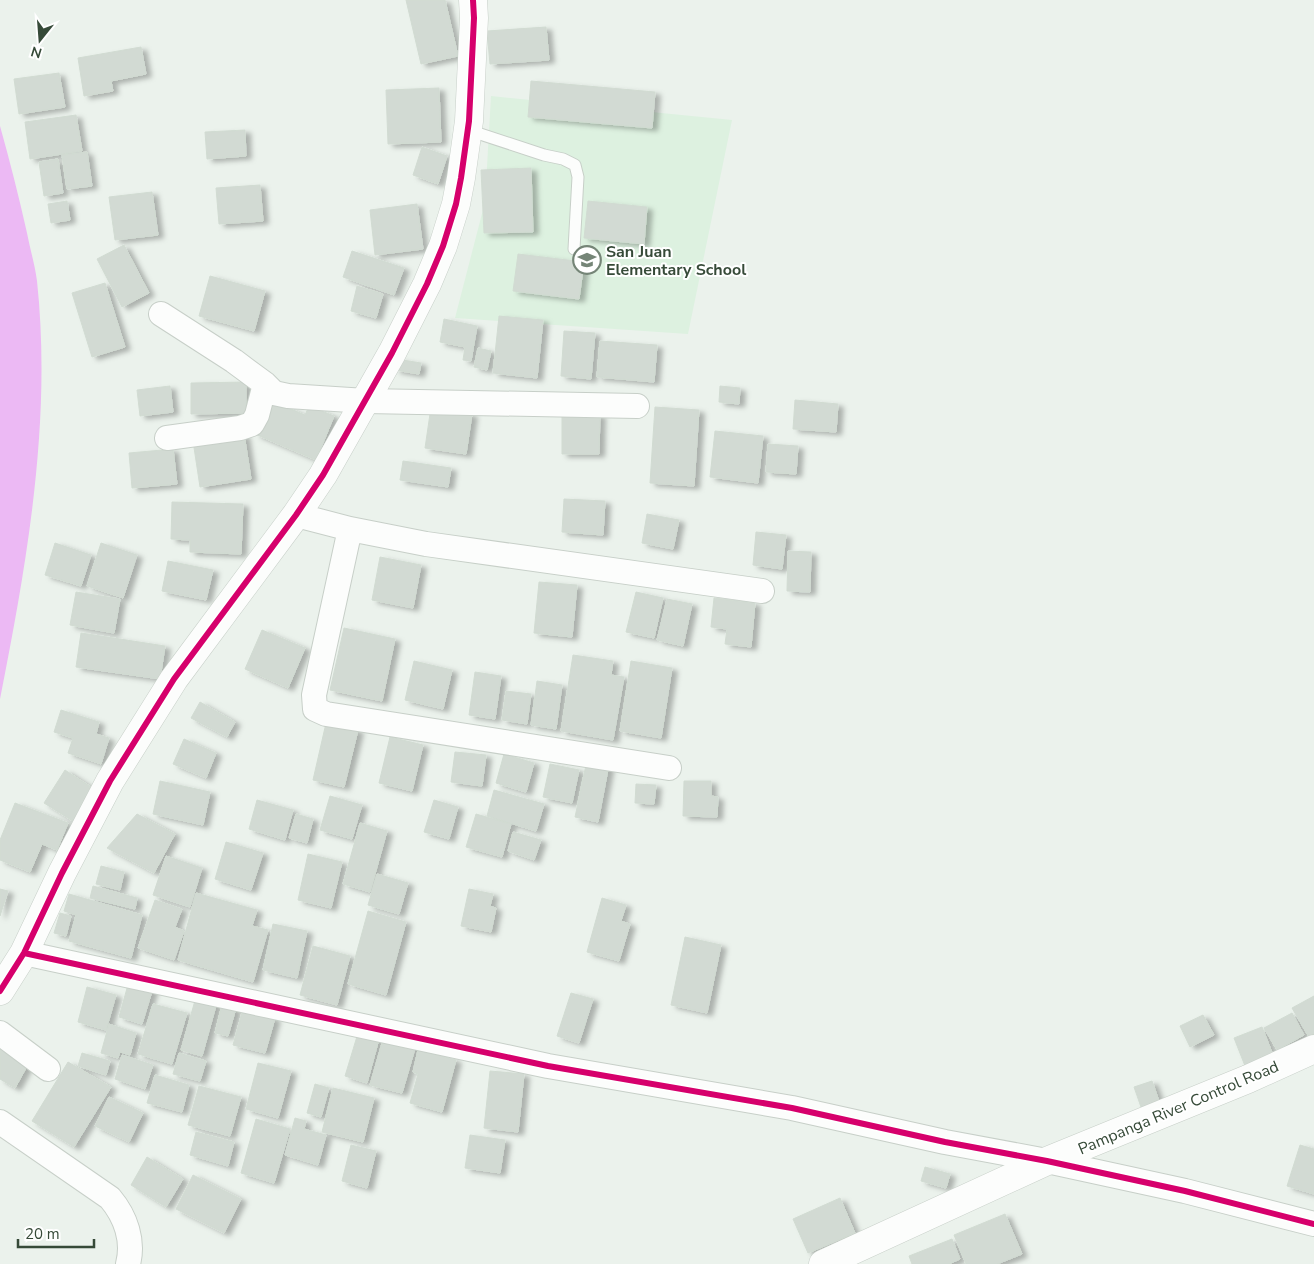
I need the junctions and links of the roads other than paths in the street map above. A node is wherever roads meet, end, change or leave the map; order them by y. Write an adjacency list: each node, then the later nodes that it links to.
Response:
1 (473, 0): 2 (street)
2 (468, 130): 3 (lane); 6 (street)
3 (574, 249)
4 (161, 314): 5 (street)
5 (265, 384): 6 (street); 8 (street)
6 (366, 401): 7 (street); 9 (street)
7 (637, 406)
8 (167, 438)
9 (296, 515): 10 (street); 13 (street)
10 (350, 530): 11 (street); 12 (street)
11 (762, 590)
12 (669, 768)
13 (24, 953): 14 (street); 19 (street)
14 (0, 991)
15 (0, 1032): 17 (street)
16 (1314, 1049): 19 (street, Pampanga River Control Road)
17 (48, 1069)
18 (0, 1122): 21 (street)
19 (1047, 1161): 20 (street); 22 (street, Pampanga River Control Road)
20 (1314, 1224)
21 (128, 1264)
22 (824, 1264)

